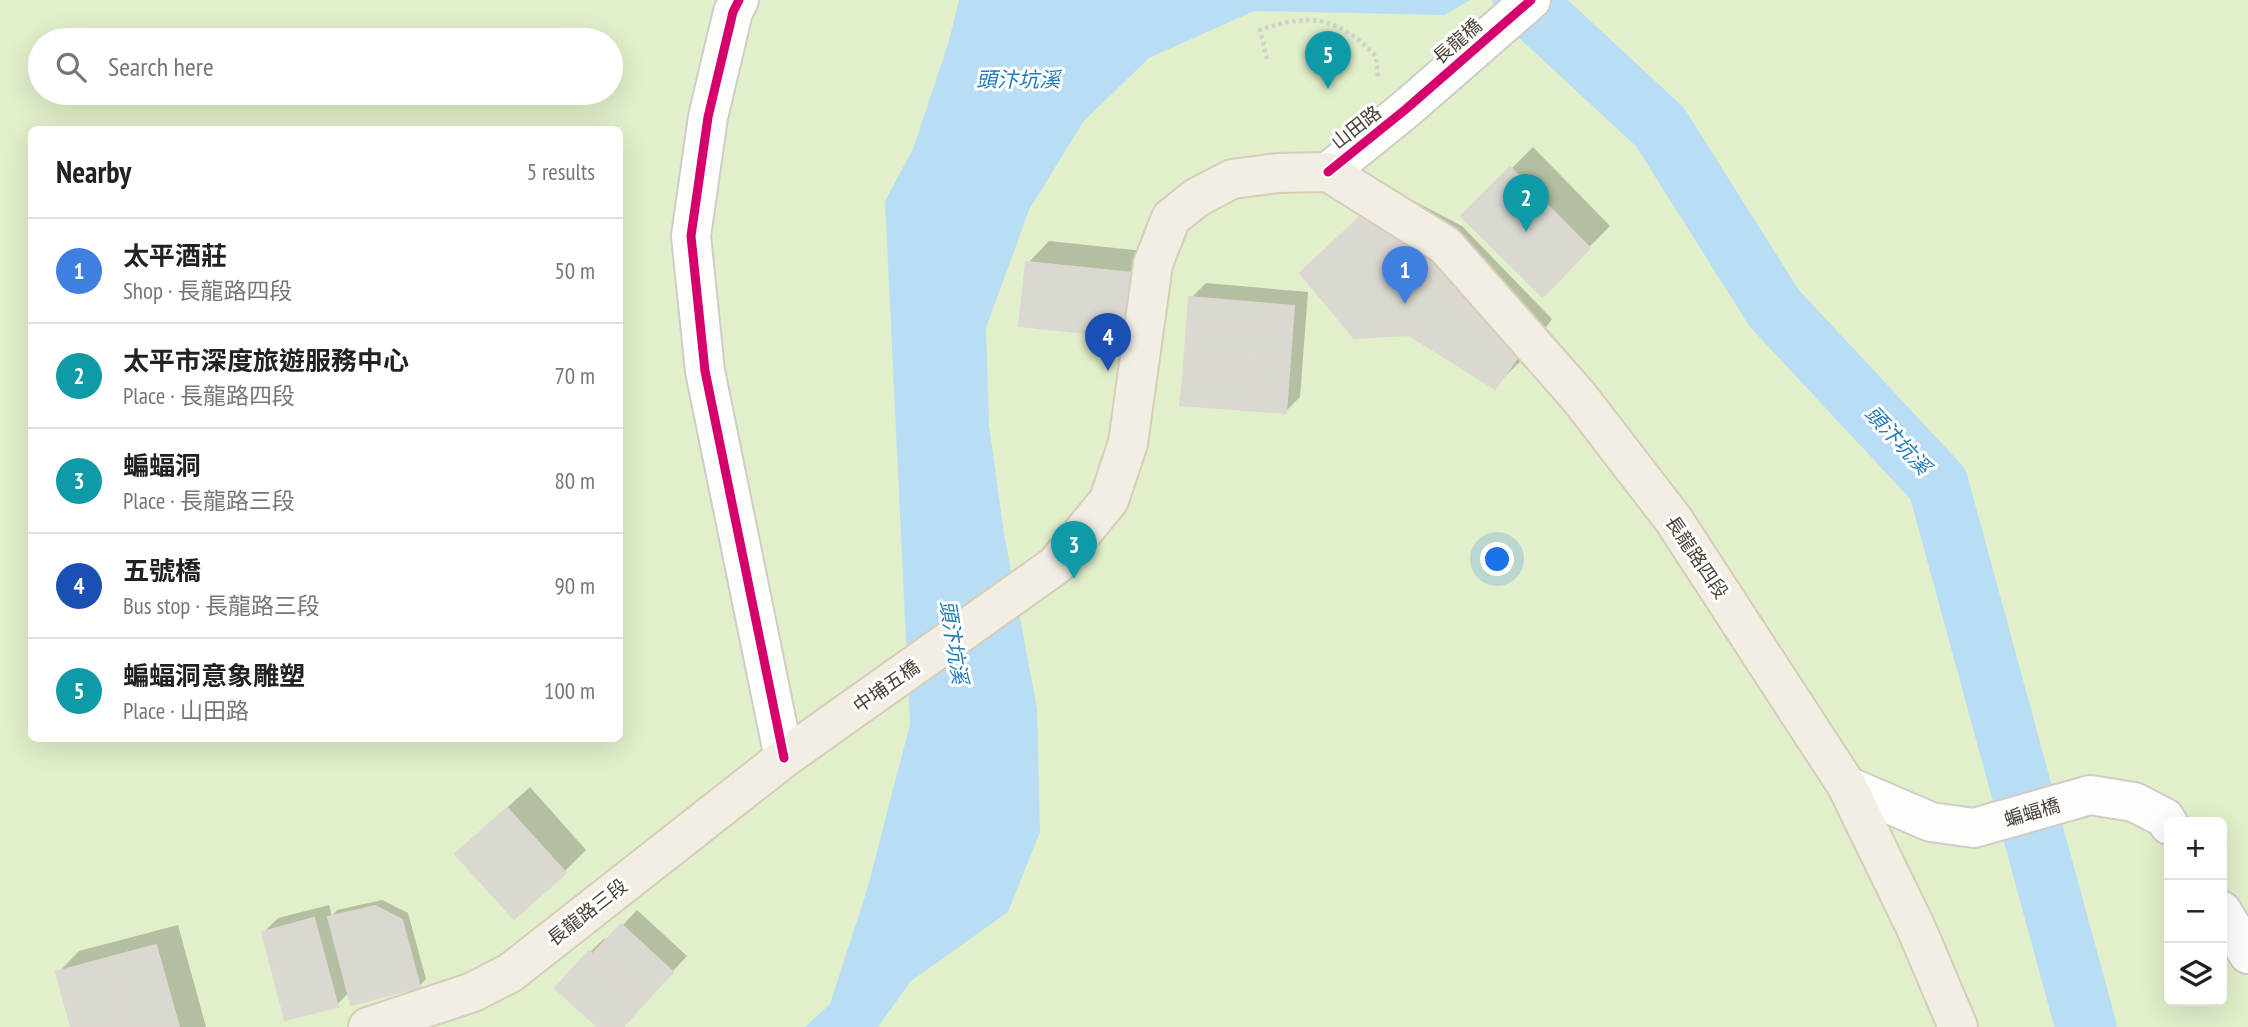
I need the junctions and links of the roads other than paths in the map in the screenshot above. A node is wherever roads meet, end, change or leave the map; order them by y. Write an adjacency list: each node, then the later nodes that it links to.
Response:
1 (739, 0): 5 (street)
2 (1531, 0): 3 (street, 長龍橋)
3 (1406, 109): 4 (street, 山田路)
4 (1328, 172): 5 (main road, 中埔五橋); 6 (main road, 長龍路四段)
5 (784, 758): 10 (main road, 長龍路三段)
6 (1847, 786): 7 (street, 蝙蝠橋); 11 (main road, 長龍路四段)
7 (2164, 817)
8 (2227, 919): 9 (street)
9 (2248, 954)
10 (368, 1027)
11 (1958, 1027)

